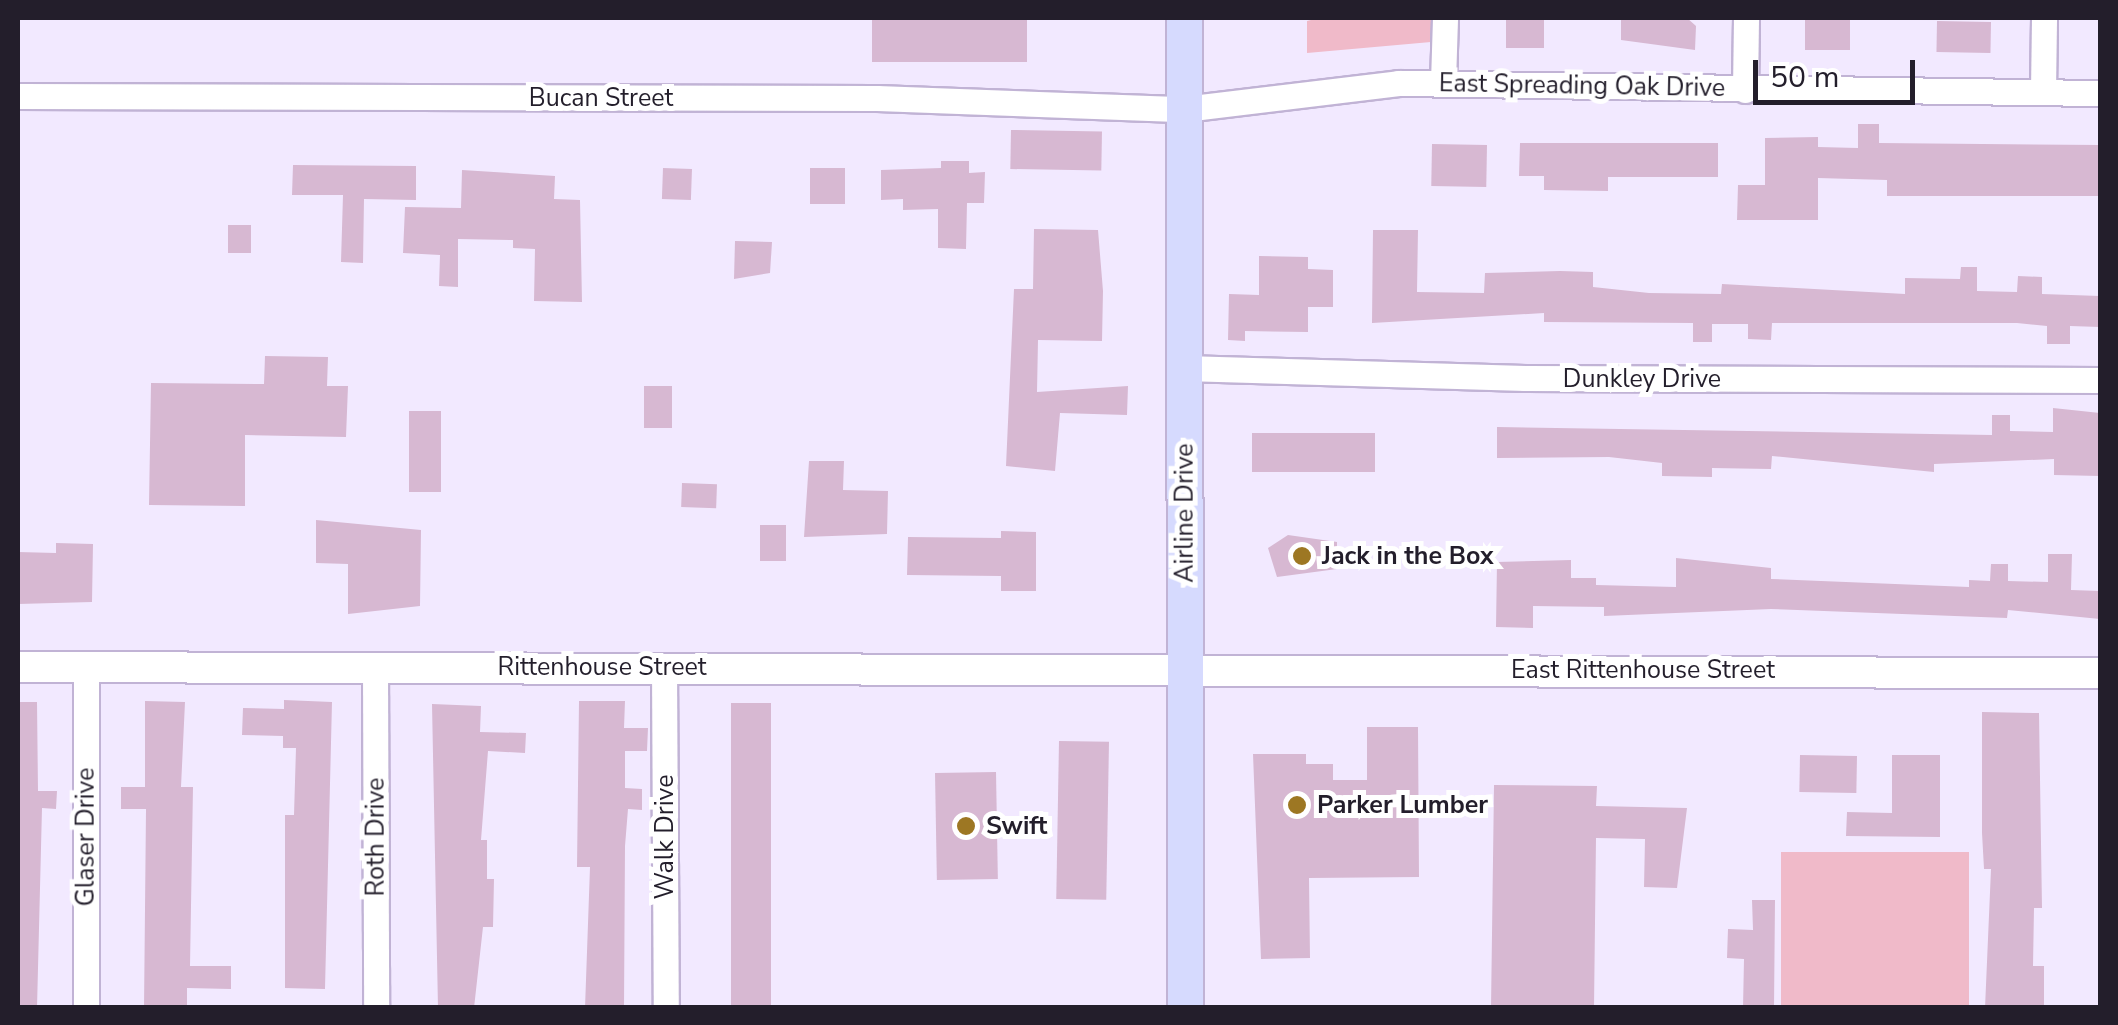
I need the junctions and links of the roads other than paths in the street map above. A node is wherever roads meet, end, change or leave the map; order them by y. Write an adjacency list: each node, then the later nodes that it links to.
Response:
1 (1184, 18): 10 (main road, Airline Drive)
2 (1445, 18): 5 (street)
3 (1746, 18): 6 (street)
4 (2044, 18): 7 (street)
5 (1443, 82): 6 (street, East Spreading Oak Drive); 10 (street, East Spreading Oak Drive)
6 (1745, 90): 7 (street, East Spreading Oak Drive)
7 (2042, 91): 8 (street, East Spreading Oak Drive)
8 (2100, 93)
9 (18, 96): 10 (street, Bucan Street)
10 (1184, 109): 11 (main road, Airline Drive)
11 (1184, 368): 12 (street, Dunkley Drive); 14 (main road, Airline Drive)
12 (2100, 380)
13 (664, 666): 14 (street, Rittenhouse Street); 17 (street, Rittenhouse Street); 21 (street, Walk Drive)
14 (1186, 666): 18 (street, East Rittenhouse Street); 22 (main road, Airline Drive)
15 (18, 667): 16 (street, Rittenhouse Street)
16 (86, 667): 17 (street, Rittenhouse Street); 19 (street, Glaser Drive)
17 (375, 667): 20 (street, Roth Drive)
18 (2100, 673)
19 (86, 1008)
20 (376, 1008)
21 (666, 1008)
22 (1185, 1008)

